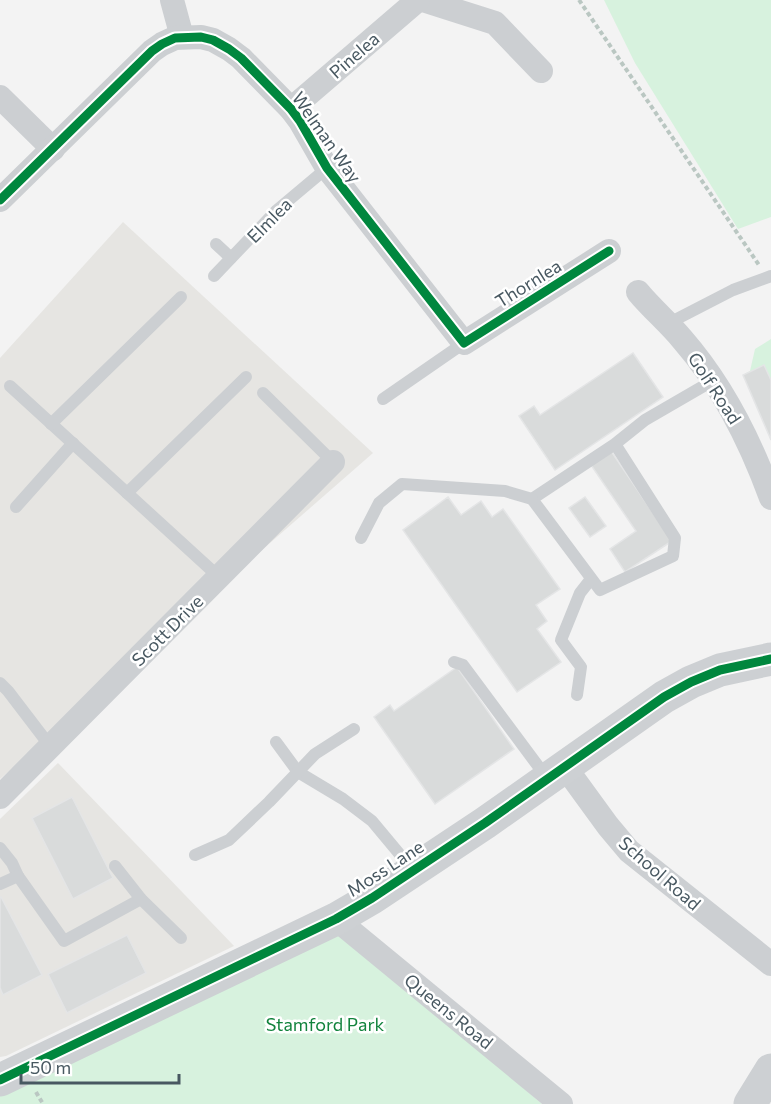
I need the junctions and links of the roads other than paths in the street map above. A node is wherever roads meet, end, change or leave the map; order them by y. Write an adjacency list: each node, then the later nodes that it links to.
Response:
1 (172, 0): 3 (street)
2 (420, 0): 4 (street); 6 (street, Pinelea)
3 (182, 38): 6 (street, Welman Way); 7 (street, Welman Way)
4 (541, 71)
5 (0, 97): 7 (street)
6 (291, 109): 8 (street, Welman Way)
7 (53, 149): 9 (street, Welman Way)
8 (327, 168): 12 (lane, Elmlea); 18 (street, Welman Way)
9 (0, 200)
10 (216, 244): 12 (lane)
11 (609, 251): 18 (street, Thornlea)
12 (231, 258): 13 (lane, Elmlea)
13 (214, 276)
14 (769, 277): 17 (lane)
15 (638, 292): 17 (street, Golf Road)
16 (181, 297): 24 (lane)
17 (667, 324): 20 (street, Golf Road)
18 (464, 343): 23 (lane)
19 (246, 377): 28 (lane)
20 (714, 380): 26 (lane); 29 (street, Golf Road)
21 (10, 386): 24 (lane)
22 (263, 393): 27 (lane)
23 (383, 399)
24 (51, 423): 25 (lane)
25 (73, 443): 28 (lane); 31 (lane)
26 (615, 444): 30 (lane); 34 (lane)
27 (333, 462): 33 (street, Scott Drive)
28 (126, 493): 33 (lane)
29 (771, 498)
30 (532, 499): 32 (lane); 34 (lane)
31 (16, 507)
32 (361, 538)
33 (219, 577): 41 (street, Scott Drive)
34 (591, 579): 38 (lane)
35 (771, 659): 43 (street, Moss Lane)
36 (454, 662): 43 (lane)
37 (0, 683): 41 (lane)
38 (577, 695)
39 (354, 729): 42 (lane)
40 (276, 742): 42 (lane)
41 (50, 746): 44 (street, Scott Drive)
42 (298, 772): 46 (lane); 48 (lane)
43 (556, 773): 48 (street, Moss Lane); 54 (street, School Road)
44 (0, 797)
45 (0, 848): 49 (lane)
46 (195, 855)
47 (116, 866): 51 (lane)
48 (413, 870): 52 (street, Moss Lane)
49 (18, 876): 50 (lane); 51 (lane)
50 (0, 884)
51 (141, 899): 53 (lane)
52 (336, 919): 56 (street, Moss Lane); 57 (street, Queens Road)
53 (181, 938)
54 (771, 964)
55 (771, 1071): 58 (street)
56 (0, 1080)
57 (561, 1104)
58 (750, 1104)

